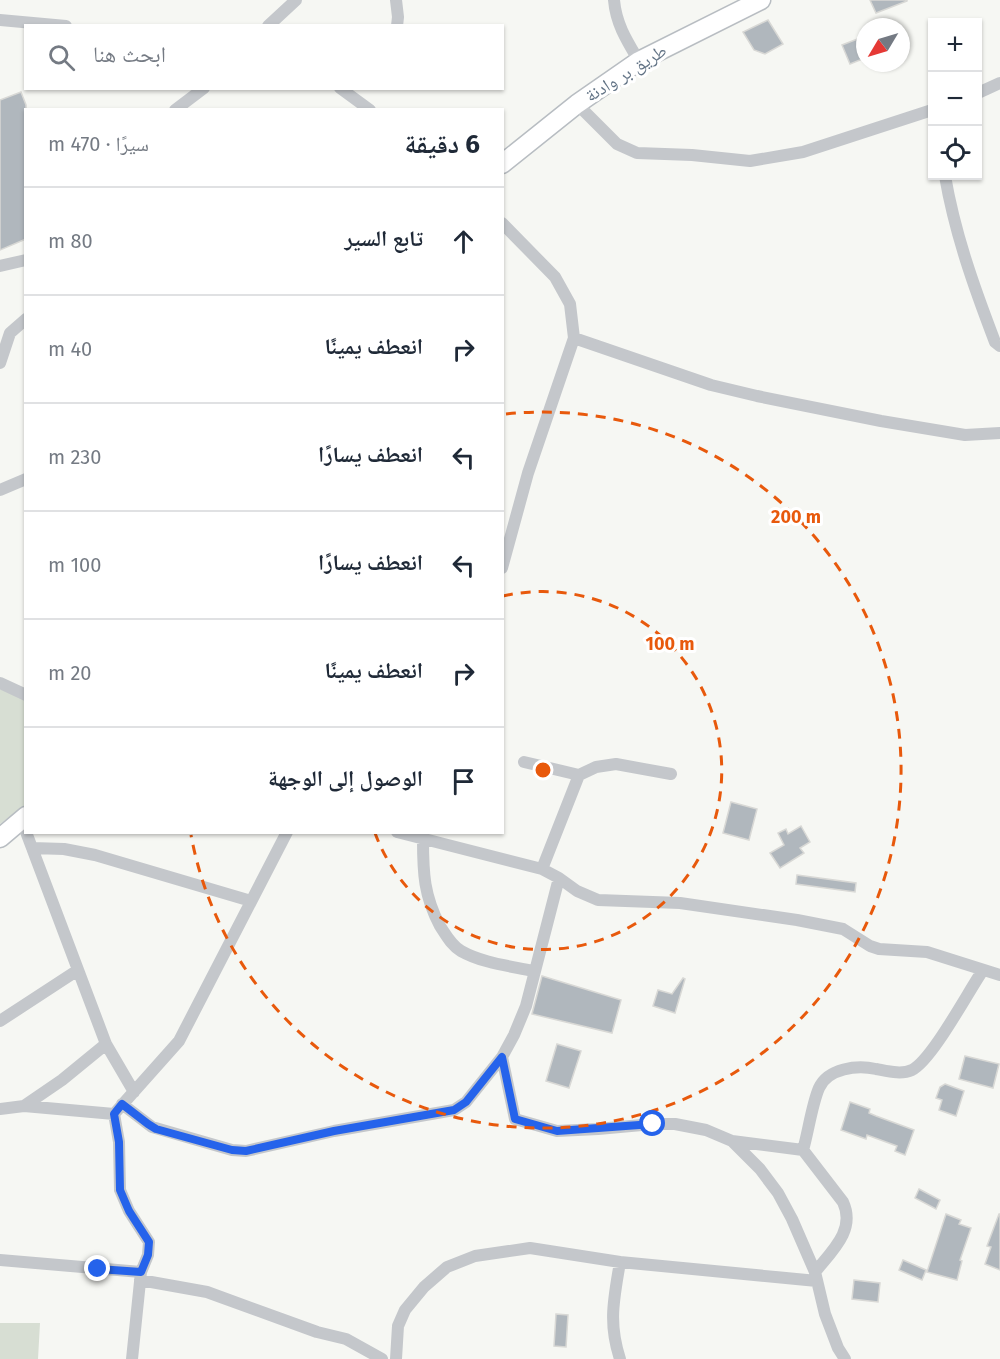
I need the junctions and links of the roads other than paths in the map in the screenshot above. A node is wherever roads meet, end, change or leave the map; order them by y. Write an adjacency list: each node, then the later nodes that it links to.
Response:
1 (296, 0): 7 (street)
2 (396, 0): 8 (street)
3 (614, 0): 9 (street)
4 (761, 0): 9 (street, طريق بر وادنة)
5 (0, 20): 6 (street)
6 (44, 24)
7 (270, 24)
8 (397, 24)
9 (639, 61): 14 (street, طريق بر وادنة)
10 (1000, 83): 13 (street)
11 (201, 90): 15 (street)
12 (348, 90): 16 (street)
13 (982, 91)
14 (577, 104): 17 (street); 18 (street, طريق بر وادنة)
15 (178, 108)
16 (368, 108)
17 (928, 112)
18 (504, 162)
19 (946, 180): 25 (street)
20 (504, 225): 24 (street)
21 (24, 260): 22 (street)
22 (0, 266)
23 (24, 321): 26 (street)
24 (574, 338): 27 (street); 30 (street)
25 (1000, 346)
26 (0, 363)
27 (1000, 433)
28 (24, 480): 29 (street)
29 (0, 490)
30 (504, 561)
31 (0, 683): 32 (street)
32 (24, 694)
33 (524, 762): 35 (street)
34 (671, 774): 35 (street)
35 (579, 775): 42 (street)
36 (24, 825): 40 (street)
37 (28, 834): 41 (street)
38 (286, 834): 44 (street)
39 (421, 837): 42 (street); 47 (street)
40 (0, 838)
41 (33, 848): 44 (street); 45 (street)
42 (542, 869): 43 (street)
43 (559, 878): 46 (street); 47 (street)
44 (251, 901): 52 (street)
45 (78, 970): 49 (street); 50 (street)
46 (983, 970): 48 (street); 58 (street)
47 (533, 971): 51 (street)
48 (1000, 975)
49 (0, 1021)
50 (106, 1044): 52 (street); 54 (street)
51 (502, 1057): 53 (street); 57 (street)
52 (134, 1092): 53 (street)
53 (122, 1104): 56 (street)
54 (24, 1106): 55 (street); 56 (street)
55 (0, 1109)
56 (114, 1114): 61 (street)
57 (732, 1141): 58 (street); 62 (street)
58 (803, 1150): 62 (street)
59 (0, 1260): 61 (street)
60 (620, 1262): 62 (street); 65 (street); 66 (street)
61 (141, 1276): 63 (street); 64 (street)
62 (816, 1276): 67 (street)
63 (132, 1359)
64 (382, 1359)
65 (396, 1359)
66 (620, 1359)
67 (844, 1359)

